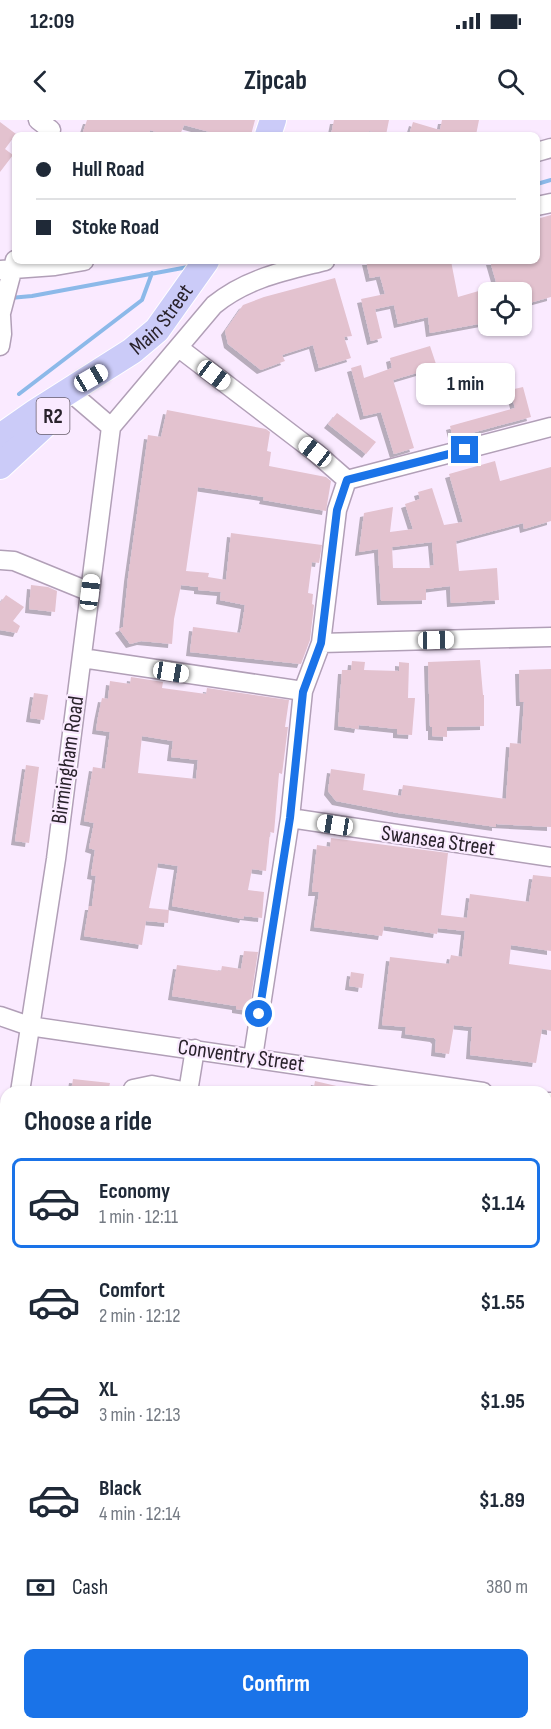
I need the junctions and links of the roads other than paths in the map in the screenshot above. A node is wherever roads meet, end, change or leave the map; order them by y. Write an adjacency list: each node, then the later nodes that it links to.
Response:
1 (67, 264): 3 (street)
2 (313, 264): 7 (street)
3 (10, 269): 5 (street)
4 (199, 270): 8 (highway, Main Street / R2)
5 (1, 315): 6 (street)
6 (0, 346)
7 (179, 348): 10 (street); 14 (street)
8 (108, 368): 9 (highway, R2); 12 (highway, R2)
9 (75, 397): 10 (street); 13 (highway, R2)
10 (111, 427): 16 (street, Birmingham Road)
11 (551, 427): 14 (street)
12 (0, 437)
13 (0, 466)
14 (347, 480): 18 (street)
15 (0, 560): 16 (street)
16 (90, 592): 19 (street, Birmingham Road)
17 (551, 637): 18 (street)
18 (321, 643): 20 (street)
19 (82, 658): 20 (street); 24 (street, Birmingham Road)
20 (303, 692): 21 (street)
21 (290, 818): 22 (street, Swansea Street); 26 (street)
22 (551, 857)
23 (0, 1016): 24 (street, Conventry Street)
24 (29, 1026): 25 (street, Conventry Street); 27 (street, Birmingham Road)
25 (195, 1049): 26 (street, Conventry Street); 28 (street)
26 (253, 1057): 29 (street, Conventry Street)
27 (21, 1086)
28 (189, 1086)
29 (444, 1086)

